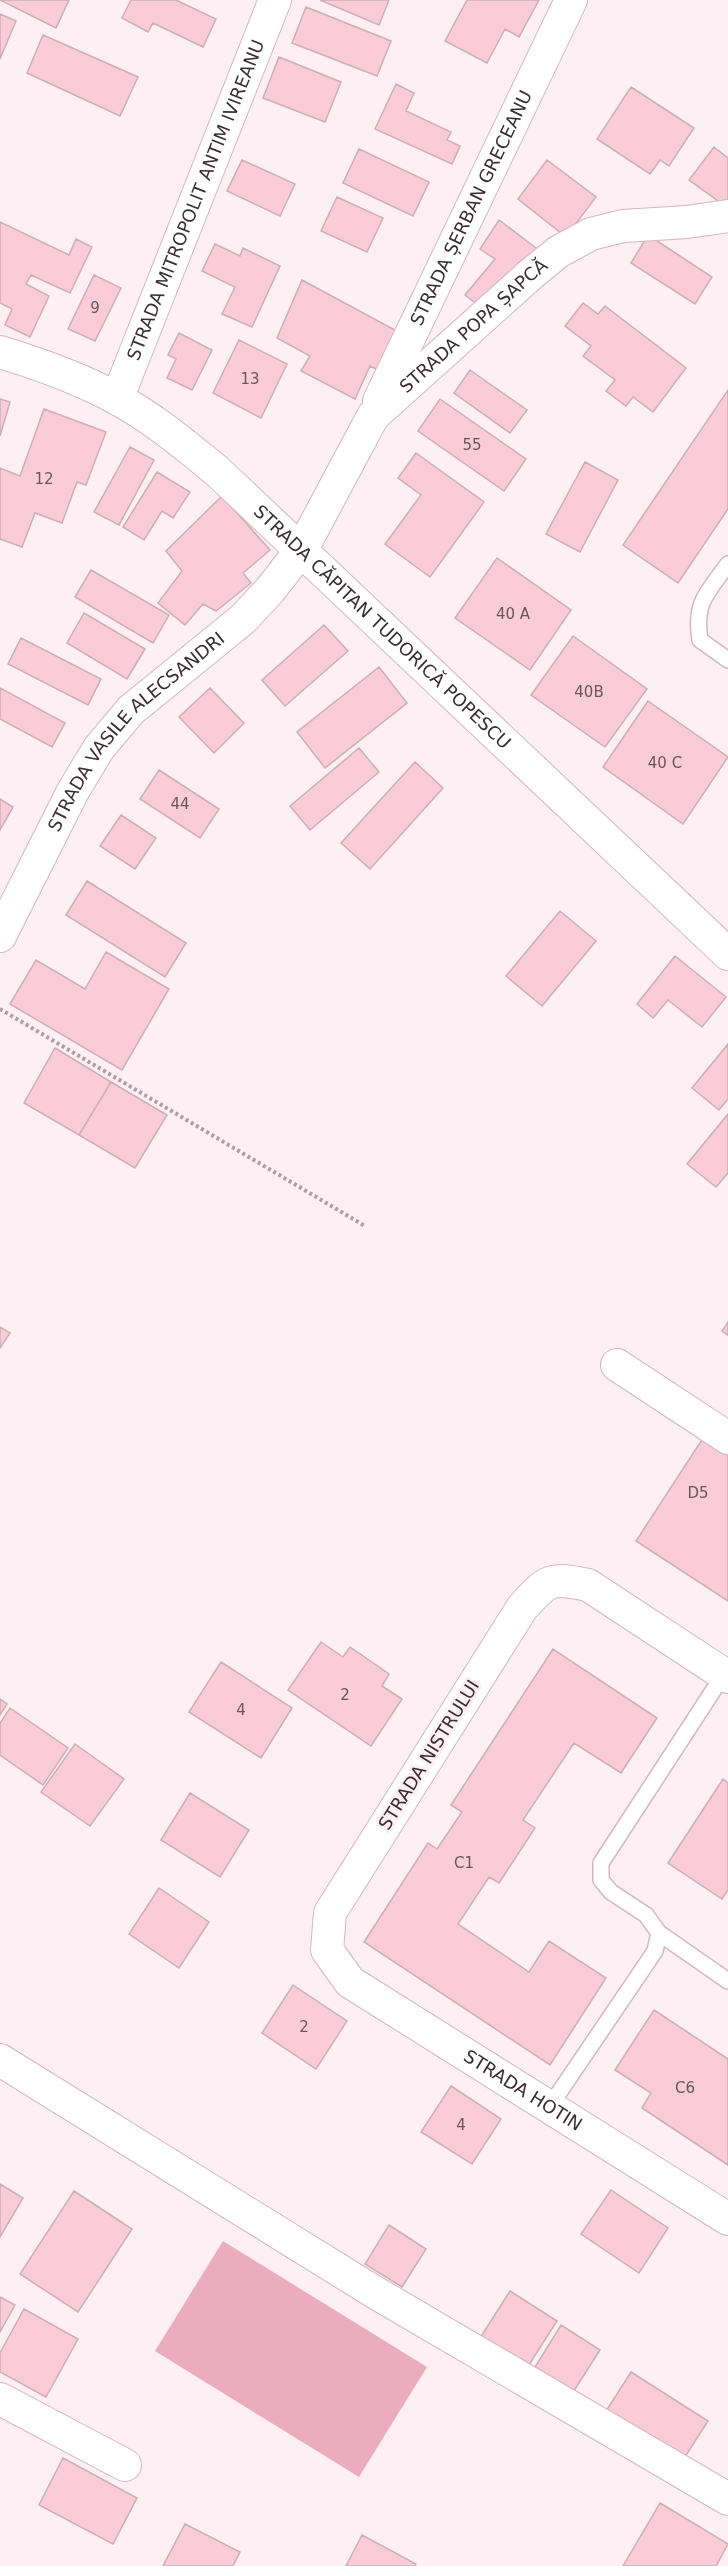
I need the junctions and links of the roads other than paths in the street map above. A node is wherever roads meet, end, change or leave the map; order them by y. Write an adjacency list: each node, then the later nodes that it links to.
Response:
1 (275, 0): 5 (street, STRADA MITROPOLIT ANTIM IVIREANU)
2 (570, 0): 6 (street, STRADA ȘERBAN GRECEANU)
3 (728, 216): 6 (street, STRADA POPA ȘAPCĂ)
4 (0, 352): 5 (street, STRADA CĂPITAN TUDORICĂ POPESCU)
5 (117, 399): 7 (street, STRADA CĂPITAN TUDORICĂ POPESCU)
6 (373, 416): 7 (street, STRADA POPA ȘAPCĂ)
7 (302, 549): 10 (street, STRADA VASILE ALECSANDRI); 11 (street, STRADA CĂPITAN TUDORICĂ POPESCU)
8 (728, 564): 9 (lane)
9 (728, 660)
10 (0, 936)
11 (728, 954)
12 (617, 1365): 13 (street)
13 (728, 1438)
14 (726, 1676): 15 (lane); 16 (street, STRADA NISTRULUI)
15 (659, 1932): 17 (lane); 19 (lane)
16 (327, 1950): 19 (street, STRADA HOTIN)
17 (728, 1981)
18 (0, 2060): 23 (street)
19 (550, 2106): 20 (street, STRADA HOTIN)
20 (728, 2219)
21 (0, 2399): 22 (street)
22 (124, 2465)
23 (728, 2499)

